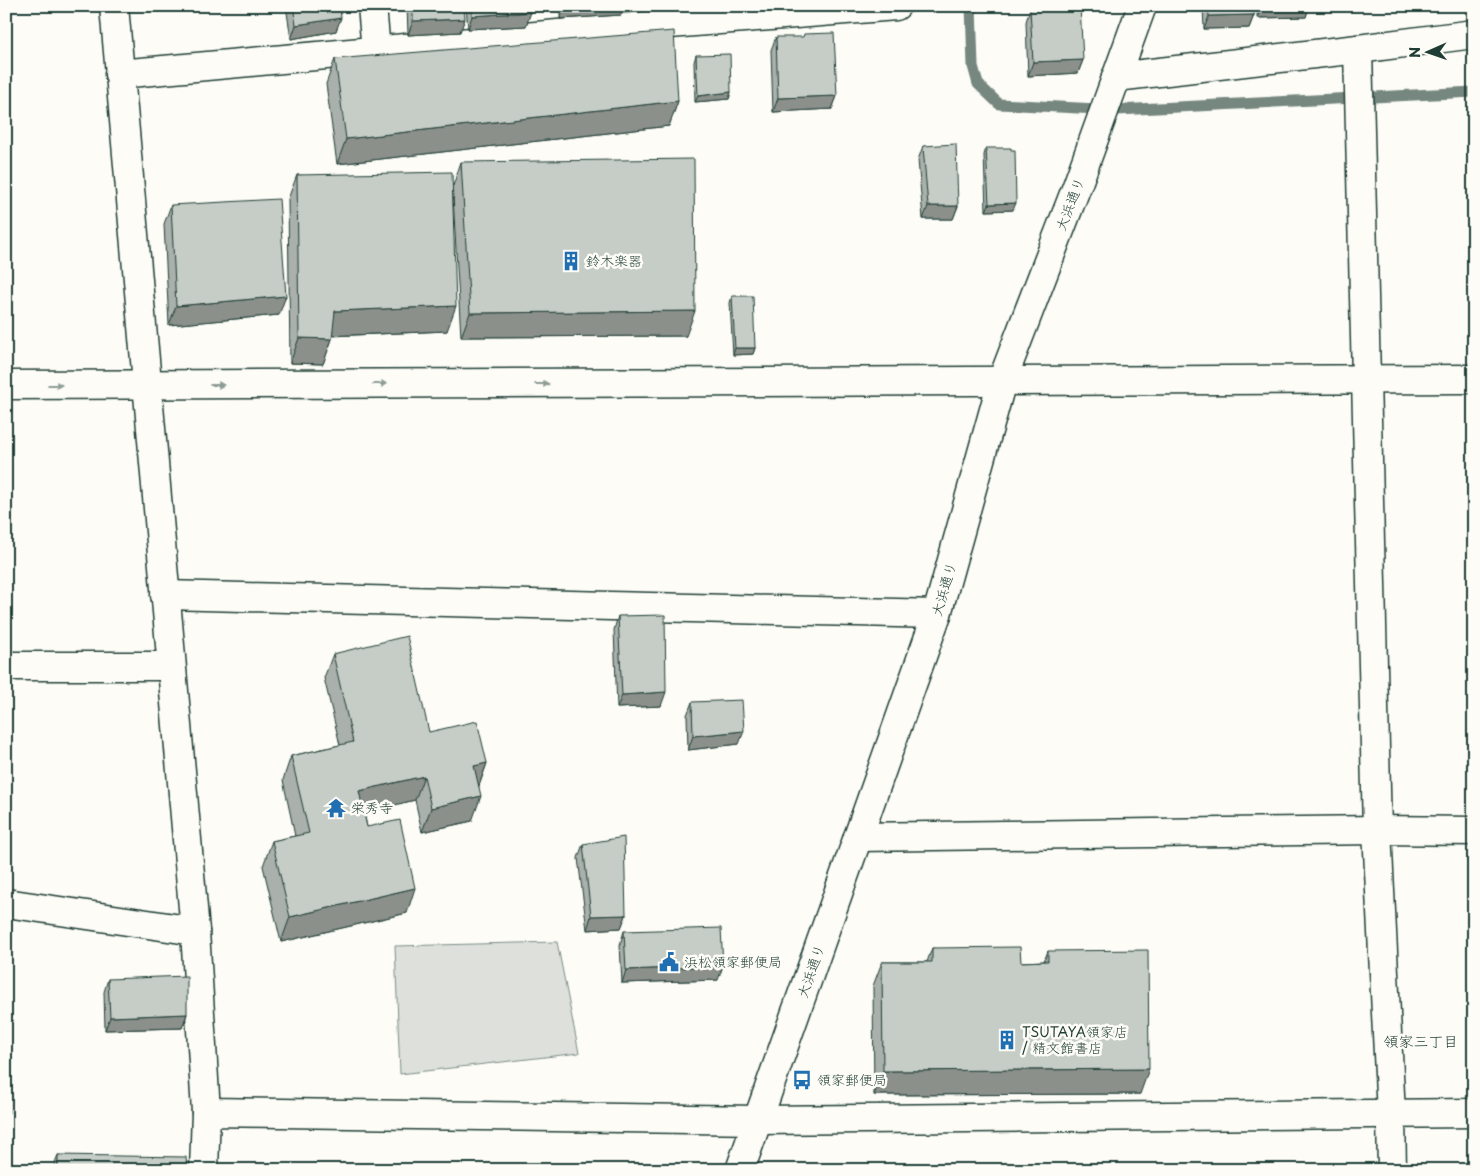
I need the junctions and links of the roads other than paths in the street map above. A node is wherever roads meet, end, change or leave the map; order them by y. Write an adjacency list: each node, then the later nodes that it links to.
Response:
1 (114, 6): 9 (street)
2 (372, 6): 8 (street)
3 (896, 6): 5 (street)
4 (1142, 6): 10 (street, 大浜通り)
5 (644, 16): 8 (street)
6 (1474, 34): 7 (street)
7 (1358, 49): 10 (street); 13 (street)
8 (376, 51): 9 (street)
9 (119, 74): 15 (street)
10 (1116, 78): 12 (street, 大浜通り)
11 (1474, 379): 13 (street)
12 (1002, 381): 13 (street); 15 (street, one-way to 12); 17 (street, 大浜通り)
13 (1366, 381): 20 (street)
14 (6, 385): 15 (street, one-way to 15)
15 (148, 385): 16 (street)
16 (165, 596): 17 (street); 19 (street)
17 (937, 614): 22 (street, 大浜通り)
18 (6, 666): 19 (street)
19 (171, 666): 24 (street)
20 (1377, 830): 21 (street); 22 (street); 27 (street)
21 (1474, 831)
22 (858, 837): 28 (street, 大浜通り)
23 (6, 903): 24 (street)
24 (195, 930): 25 (street)
25 (206, 1112): 28 (street); 29 (street)
26 (1474, 1113): 27 (street)
27 (1391, 1115): 28 (street); 31 (street)
28 (758, 1120): 30 (street, 大浜通り)
29 (204, 1170)
30 (740, 1170)
31 (1392, 1170)

